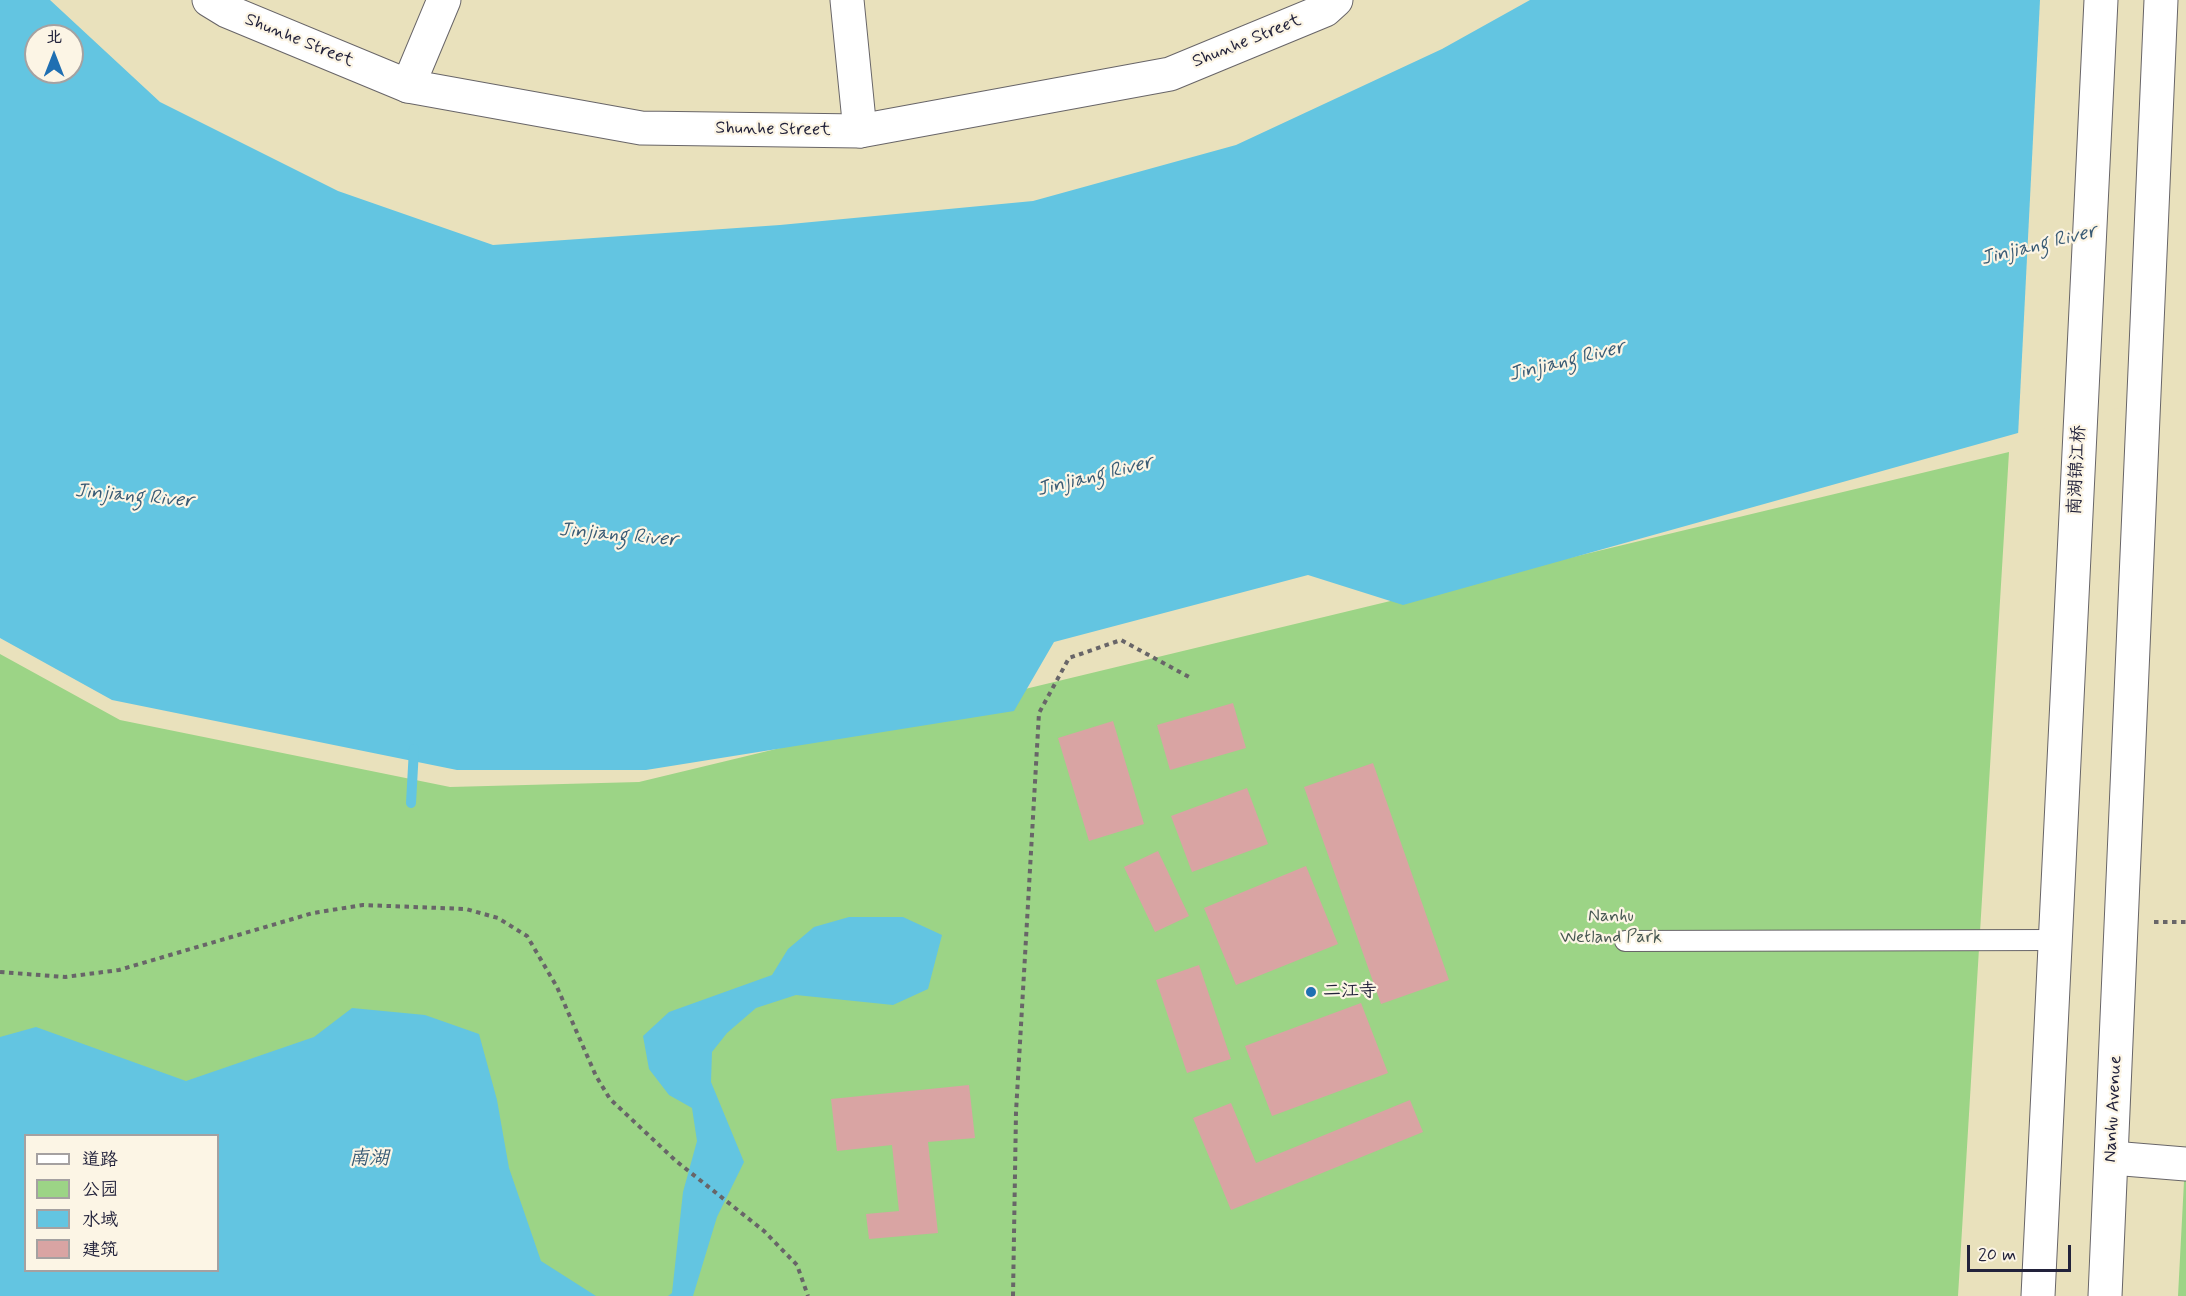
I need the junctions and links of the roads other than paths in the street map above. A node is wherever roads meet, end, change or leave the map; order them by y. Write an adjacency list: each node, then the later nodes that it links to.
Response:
1 (209, 0): 7 (main road, Shunhe Street)
2 (444, 0): 7 (main road)
3 (847, 0): 8 (main road)
4 (1336, 0): 8 (main road, Shunhe Street)
5 (2102, 0): 9 (main road, 南湖锦江桥)
6 (2161, 0): 11 (main road, Nanhu Avenue)
7 (408, 86): 8 (main road, Shunhe Street)
8 (860, 131)
9 (2055, 940): 10 (lane); 13 (main road)
10 (1625, 941)
11 (2112, 1158): 12 (main road); 14 (main road, Nanhu Avenue)
12 (2186, 1164)
13 (2038, 1296)
14 (2105, 1296)

